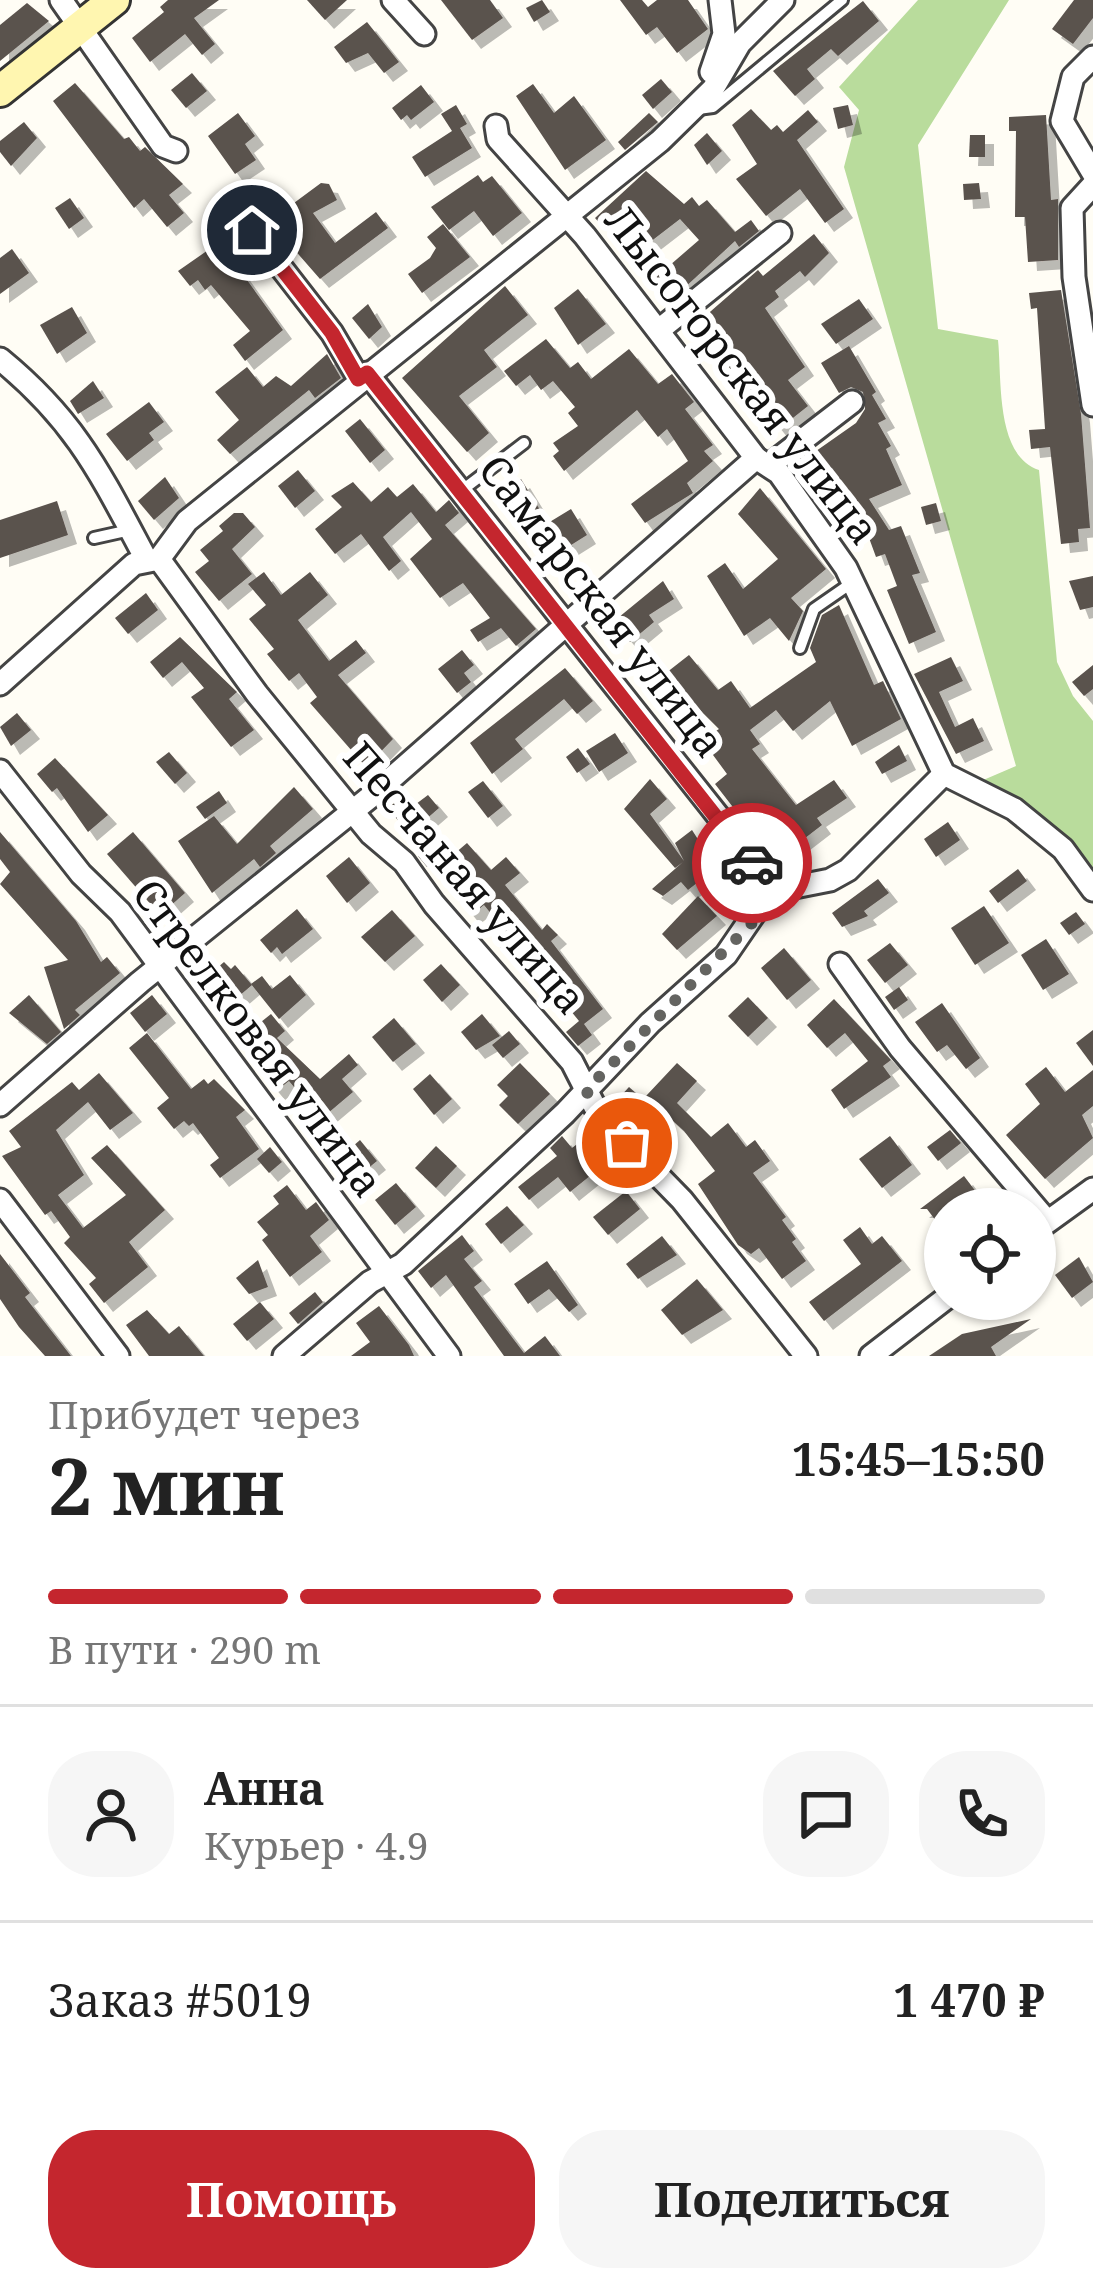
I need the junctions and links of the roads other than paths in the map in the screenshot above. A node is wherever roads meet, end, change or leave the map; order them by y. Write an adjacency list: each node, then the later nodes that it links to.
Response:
1 (61, 0): 7 (street)
2 (114, 0): 7 (street)
3 (393, 0): 8 (street)
4 (720, 0): 10 (street)
5 (784, 0): 10 (street)
6 (842, 0): 12 (lane)
7 (78, 29): 11 (street); 14 (street)
8 (424, 34)
9 (1093, 57): 15 (street)
10 (713, 89): 12 (street)
11 (0, 91)
12 (695, 109): 17 (street)
13 (496, 126): 17 (street, Лысогорская улица)
14 (176, 151)
15 (1093, 173)
16 (1093, 185): 22 (street)
17 (567, 216): 20 (street, Лысогорская улица); 23 (street)
18 (252, 230): 23 (street, Самарская улица)
19 (780, 233): 20 (street)
20 (658, 330): 27 (street, Лысогорская улица)
21 (0, 359): 29 (street, Песчаная улица)
22 (1091, 369): 25 (street)
23 (363, 376): 28 (street, Самарская улица); 31 (street)
24 (852, 402): 27 (street)
25 (1093, 406)
26 (524, 442): 28 (lane)
27 (763, 462): 32 (street, Лысогорская улица); 33 (street)
28 (460, 491): 33 (street, Самарская улица)
29 (130, 530): 30 (lane); 31 (street, Песчаная улица)
30 (94, 538)
31 (152, 559): 35 (street); 38 (street, Песчаная улица)
32 (853, 582): 34 (lane); 37 (street, Лысогорская улица)
33 (566, 625): 38 (street); 40 (street, Самарская улица)
34 (800, 648)
35 (0, 684)
36 (0, 771): 42 (street, Стрелковая улица)
37 (944, 774): 39 (street); 40 (street)
38 (352, 811): 42 (street); 43 (street, Песчаная улица)
39 (1093, 890)
40 (769, 892): 43 (street)
41 (840, 964): 45 (street)
42 (159, 968): 44 (street); 49 (street, Стрелковая улица)
43 (586, 1090): 49 (street); 54 (street, Песчаная улица)
44 (0, 1105)
45 (1011, 1188)
46 (1093, 1189): 48 (street)
47 (0, 1200): 51 (street)
48 (1056, 1215)
49 (385, 1272): 52 (street); 53 (street, Стрелковая улица)
50 (924, 1316): 55 (street)
51 (118, 1356)
52 (284, 1356)
53 (449, 1356)
54 (806, 1356)
55 (871, 1356)

